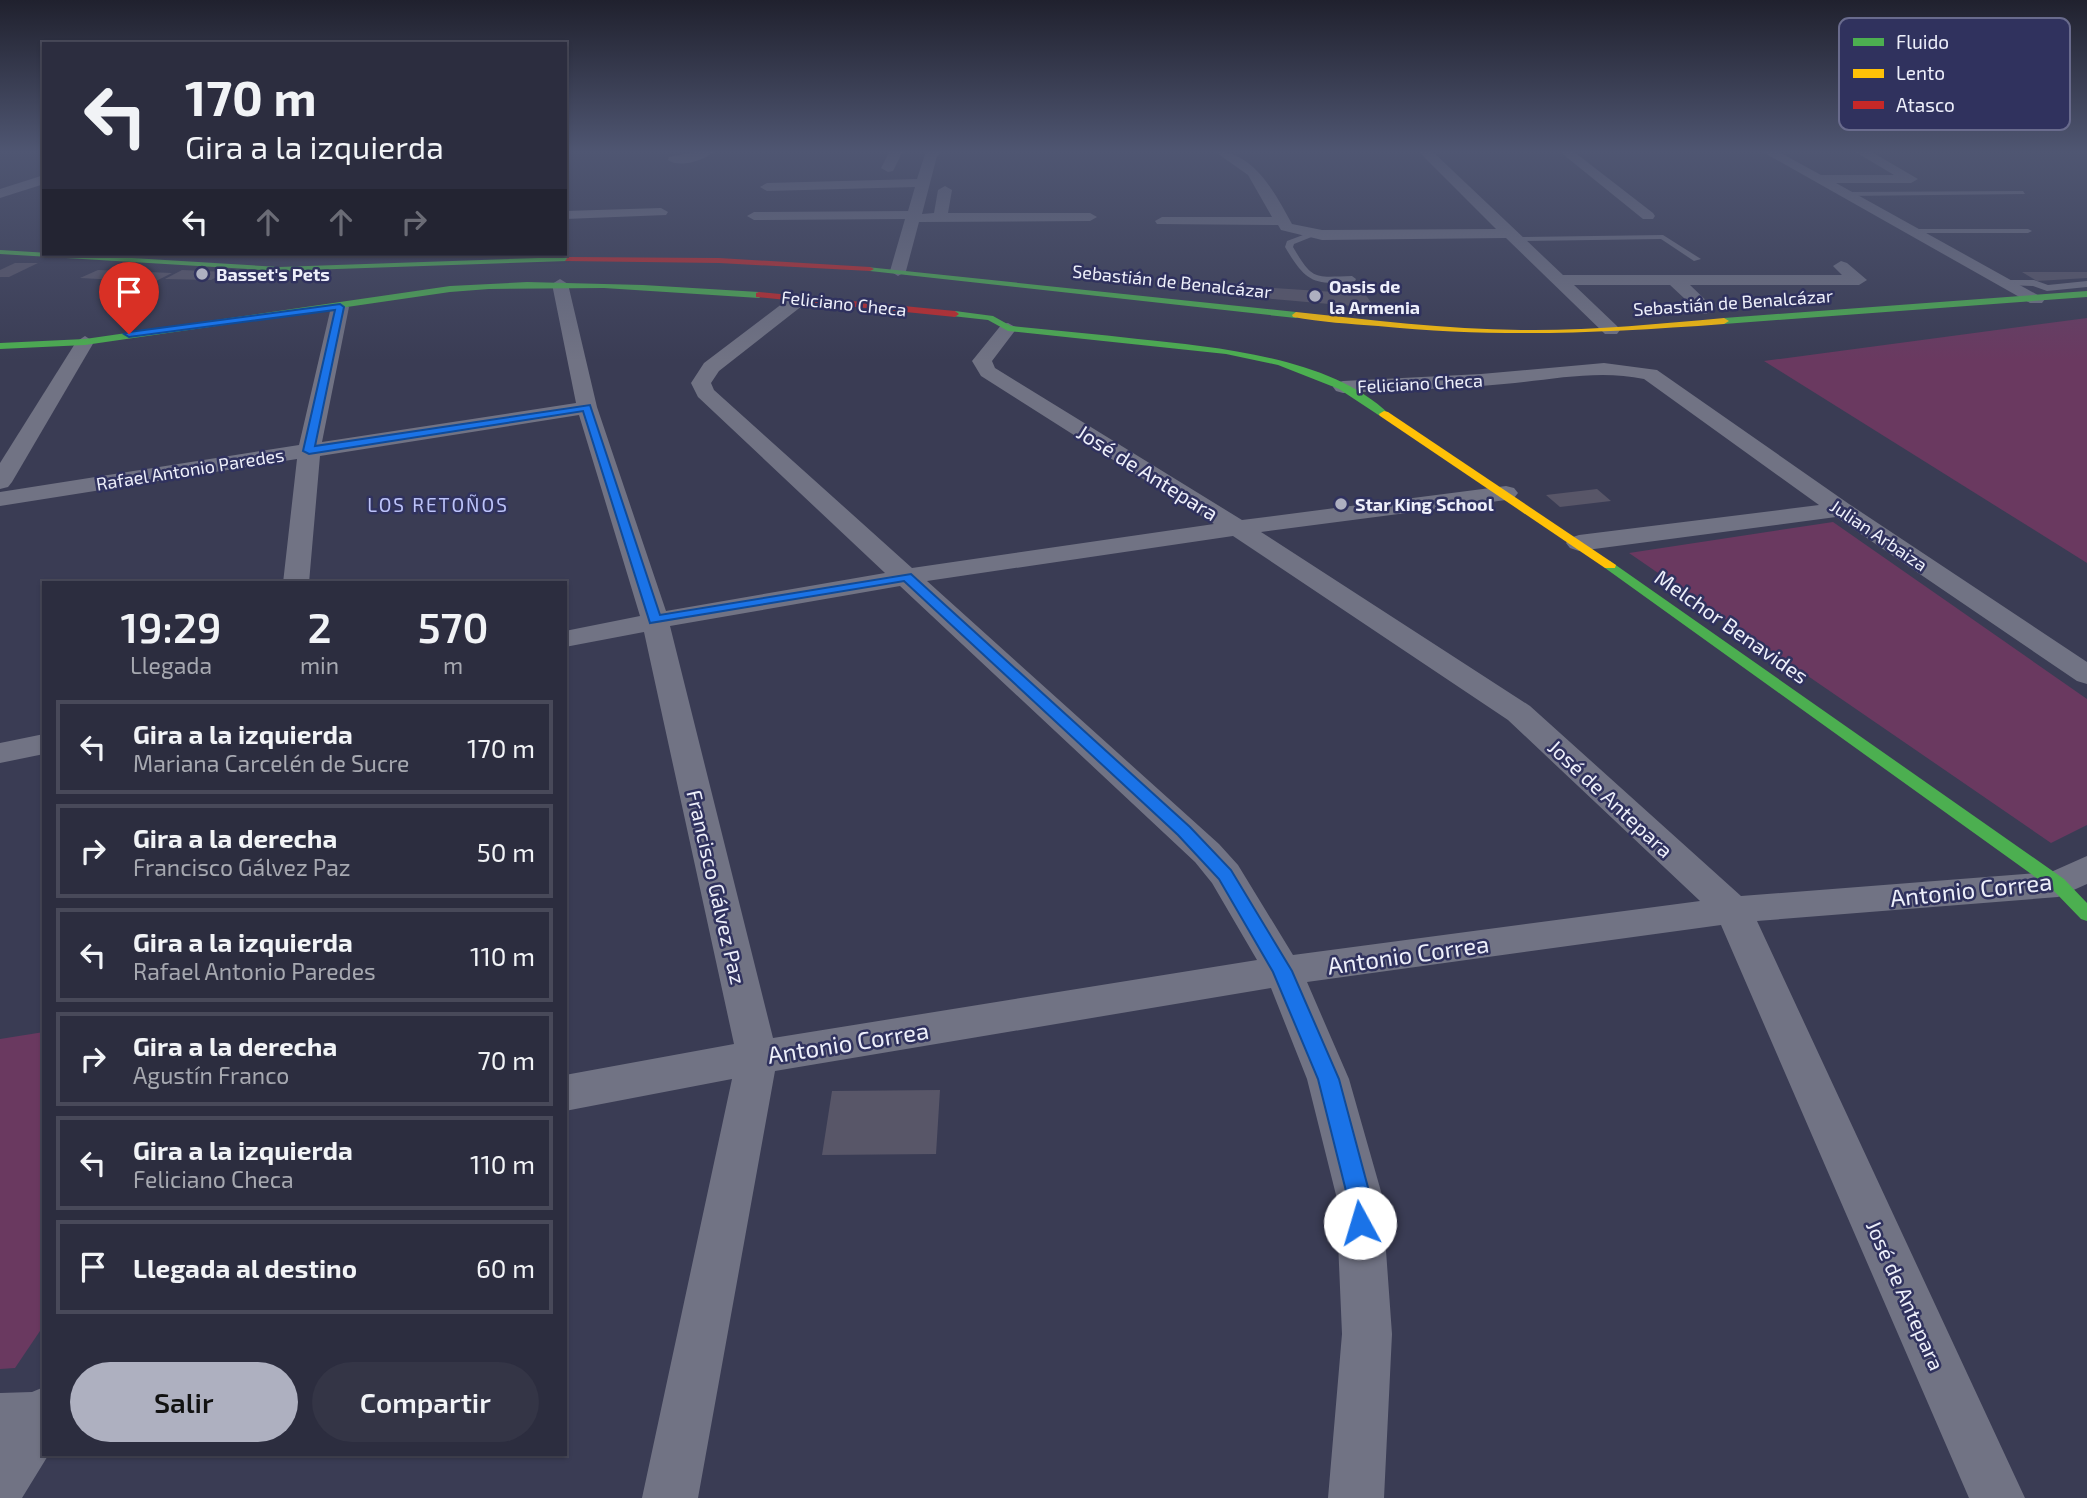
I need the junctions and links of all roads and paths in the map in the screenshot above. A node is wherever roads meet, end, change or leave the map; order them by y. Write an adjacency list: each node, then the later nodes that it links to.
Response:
1 (911, 221): 19 (street)
2 (1162, 221): 3 (street)
3 (1283, 221): 8 (street)
4 (1499, 221): 9 (street)
5 (1895, 221): 6 (street)
6 (1913, 231): 7 (lane); 10 (street)
7 (2028, 231)
8 (1306, 233): 9 (street); 20 (lane)
9 (1515, 236): 16 (lane); 21 (street)
10 (1943, 247): 11 (street); 23 (street)
11 (1908, 248)
12 (0, 252): 13 (main road, Sebastián de Benalcázar)
13 (42, 255)
14 (62, 256): 18 (main road, Sebastián de Benalcázar)
15 (271, 256): 18 (main road)
16 (1697, 259)
17 (1841, 266): 22 (street)
18 (250, 268): 19 (main road, Sebastián de Benalcázar)
19 (898, 271): 32 (main road, Sebastián de Benalcázar)
20 (1352, 279)
21 (1559, 280): 22 (street); 32 (street)
22 (1674, 280): 30 (street)
23 (2007, 283): 25 (lane); 28 (street)
24 (560, 284): 27 (main road, Feliciano Checa); 29 (main road, Feliciano Checa); 37 (street, Francisco Gálvez Paz)
25 (2087, 284)
26 (2087, 294): 28 (main road, Sebastián de Benalcázar)
27 (801, 298): 31 (main road, Feliciano Checa); 45 (street)
28 (2036, 299): 32 (main road, Sebastián de Benalcázar)
29 (340, 307): 33 (main road, Feliciano Checa); 38 (street)
30 (1706, 309)
31 (1008, 328): 35 (main road, Feliciano Checa); 43 (street, José de Antepara)
32 (1611, 330)
33 (85, 342): 34 (main road, Feliciano Checa); 39 (street)
34 (0, 346)
35 (1343, 387): 36 (street, Feliciano Checa); 40 (main road, Melchor Benavides)
36 (1675, 390): 42 (street, Julian Arbaiza)
37 (587, 407): 38 (street, Rafael Antonio Paredes); 47 (street, Francisco Gálvez Paz)
38 (309, 451): 41 (street, Rafael Antonio Paredes); 46 (street)
39 (0, 482)
40 (1506, 493): 43 (street); 44 (main road, Melchor Benavides)
41 (0, 499)
42 (1841, 509): 44 (street); 49 (street, Julian Arbaiza)
43 (1236, 527): 45 (street); 53 (street, José de Antepara)
44 (1579, 543): 52 (main road, Melchor Benavides)
45 (907, 577): 47 (street); 55 (street)
46 (296, 581)
47 (655, 621): 48 (street); 56 (street, Francisco Gálvez Paz)
48 (567, 639)
49 (2087, 675)
50 (42, 744): 51 (street)
51 (0, 753)
52 (2073, 876): 53 (street, Antonio Correa); 54 (main road, Melchor Benavides)
53 (1733, 910): 55 (street, Antonio Correa); 62 (street, José de Antepara)
54 (2087, 914)
55 (1283, 971): 56 (street, Antonio Correa); 61 (street)
56 (757, 1057): 57 (street, Antonio Correa); 60 (street, Francisco Gálvez Paz)
57 (567, 1093)
58 (28, 1417): 59 (street)
59 (0, 1483)
60 (670, 1498)
61 (1356, 1498)
62 (1997, 1498)

